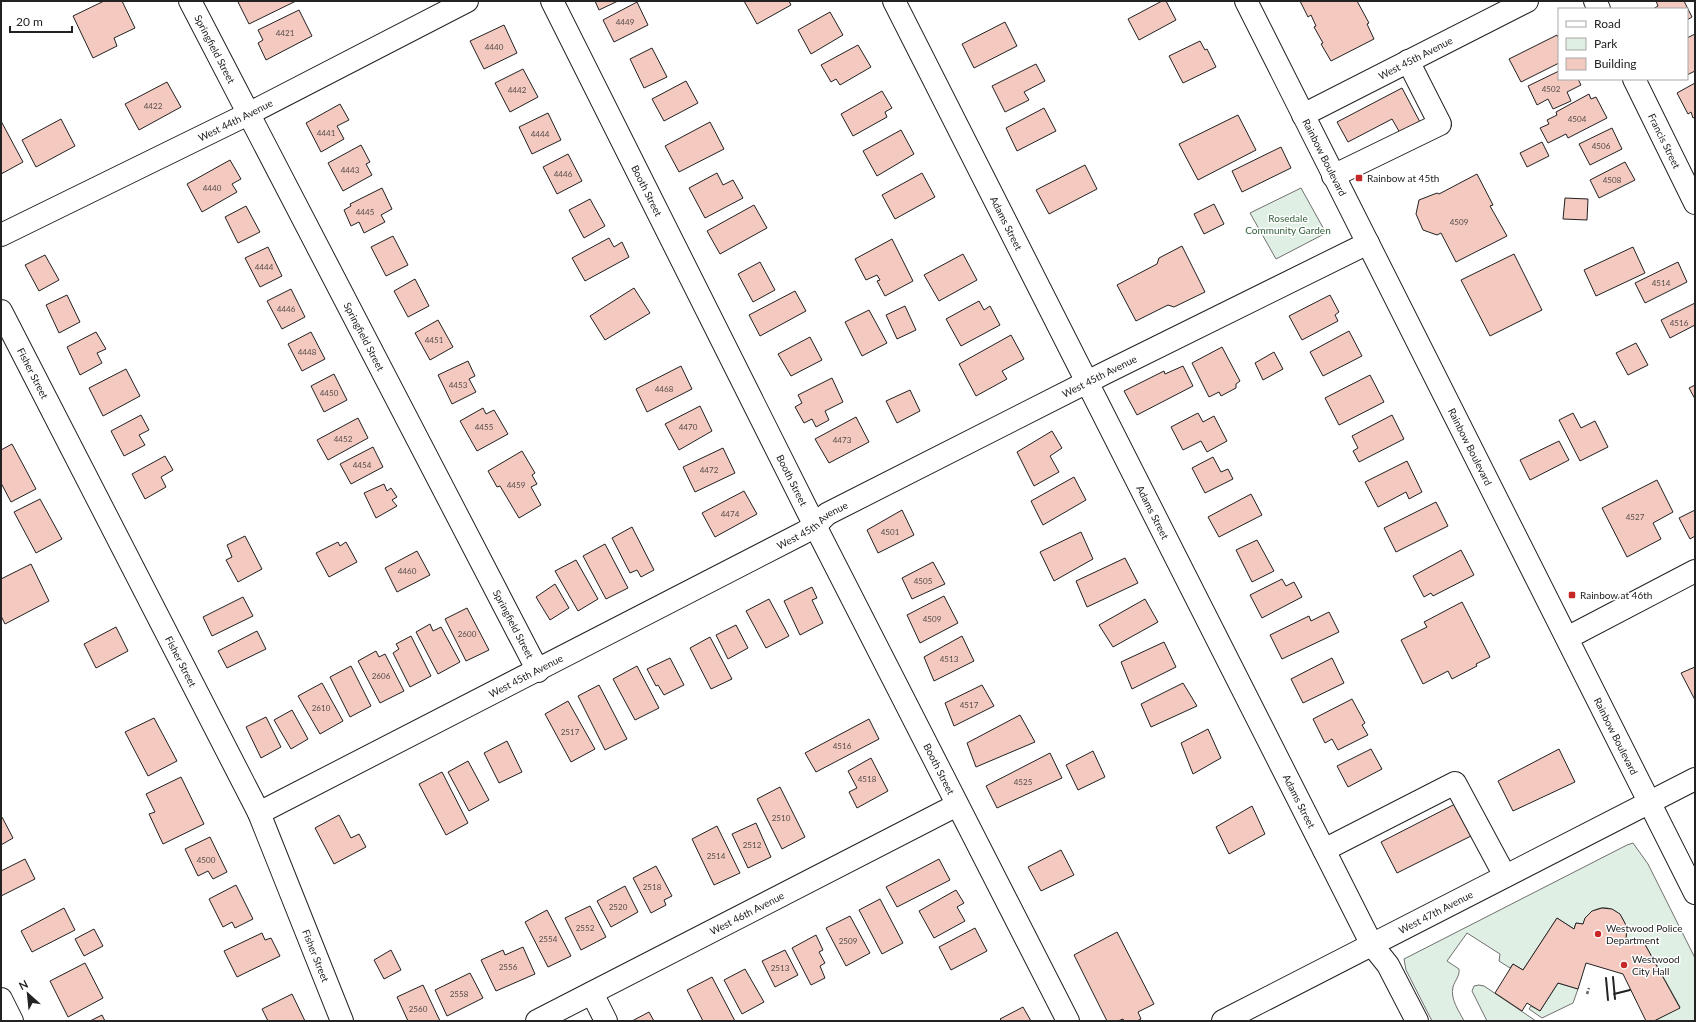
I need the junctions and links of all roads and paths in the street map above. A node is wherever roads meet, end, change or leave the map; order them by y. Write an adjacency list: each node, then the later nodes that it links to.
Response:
1 (190, 1): 9 (street, Springfield Street)
2 (467, 1): 9 (street, West 44th Avenue)
3 (552, 1): 17 (street, Booth Street)
4 (894, 1): 16 (street, Adams Street)
5 (1246, 1): 10 (street, Rainbow Boulevard)
6 (1527, 1): 7 (street, West 45th Avenue)
7 (1408, 61): 10 (street, West 45th Avenue); 11 (street)
8 (1634, 80): 12 (street, Francis Street)
9 (248, 114): 13 (street, West 44th Avenue); 20 (street, Springfield Street)
10 (1303, 115): 11 (street, Rainbow Boulevard)
11 (1333, 176): 14 (street, Rainbow Boulevard)
12 (1695, 203)
13 (1, 235)
14 (1368, 243): 16 (street, West 45th Avenue); 19 (street, Rainbow Boulevard)
15 (1, 311): 24 (street, Fisher Street)
16 (1087, 382): 17 (street, West 45th Avenue); 25 (street, Adams Street)
17 (815, 526): 20 (street, West 45th Avenue); 23 (street, Booth Street)
18 (1695, 571): 19 (street)
19 (1567, 638): 22 (street, Rainbow Boulevard)
20 (538, 671): 24 (street, West 45th Avenue)
21 (1695, 779): 22 (street, West 47th Avenue)
22 (1649, 802): 26 (street, West 47th Avenue); 27 (street, Rainbow Boulevard)
23 (957, 805): 30 (street, West 46th Avenue); 37 (street, Booth Street)
24 (259, 813): 34 (street, Fisher Street)
25 (1324, 850): 26 (street); 28 (street, Adams Street)
26 (1505, 876): 28 (street, West 47th Avenue)
27 (1695, 893)
28 (1372, 945): 38 (street, West 47th Avenue); 39 (street, Adams Street)
29 (1589, 988): 31 (path)
30 (592, 993): 35 (street, West 46th Avenue); 36 (street)
31 (1587, 994)
32 (1, 999): 33 (street)
33 (12, 1021)
34 (342, 1021)
35 (537, 1021)
36 (606, 1021)
37 (1068, 1021)
38 (1223, 1021)
39 (1416, 1021)

